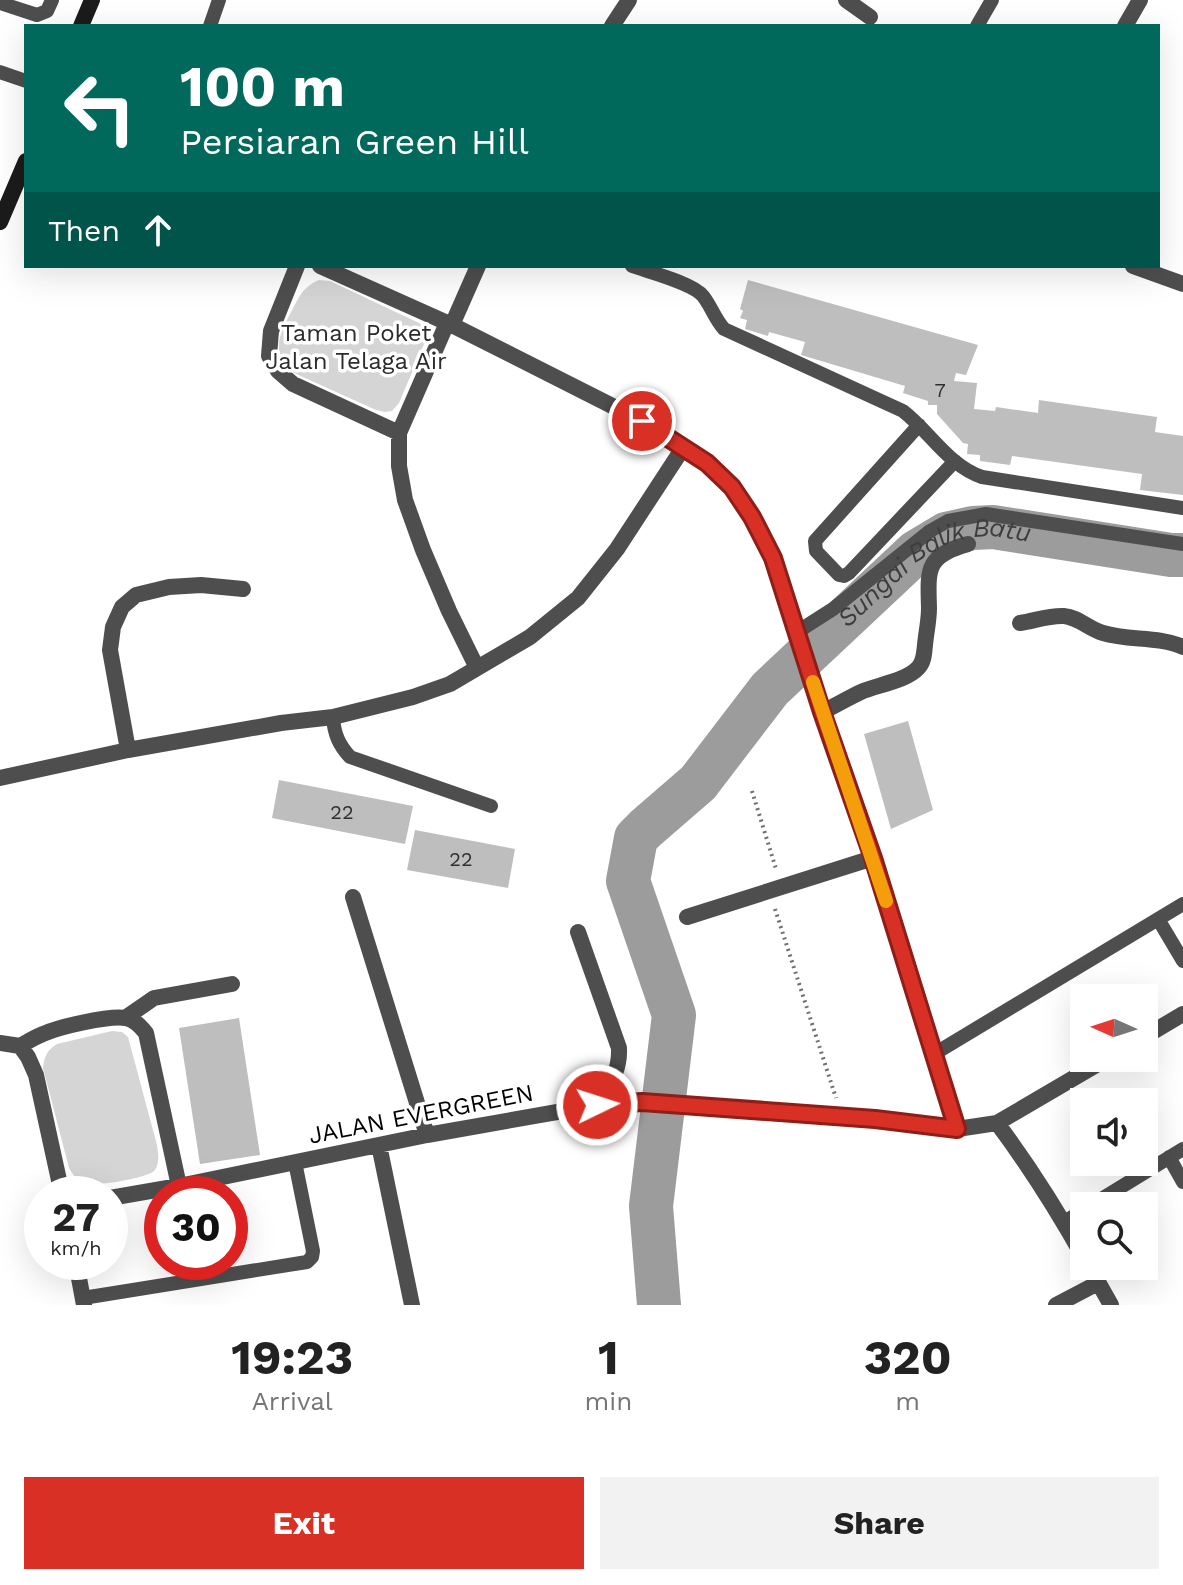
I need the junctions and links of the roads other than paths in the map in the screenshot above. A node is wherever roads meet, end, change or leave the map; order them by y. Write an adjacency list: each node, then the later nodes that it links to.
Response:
1 (52, 0): 8 (lane)
2 (92, 0): 10 (street)
3 (219, 0): 11 (lane)
4 (629, 0): 12 (street)
5 (846, 0): 9 (street)
6 (992, 0): 13 (lane)
7 (1140, 0): 14 (street)
8 (0, 3)
9 (870, 17)
10 (82, 24)
11 (211, 24)
12 (613, 24)
13 (978, 24)
14 (1126, 24)
15 (0, 72): 16 (lane)
16 (24, 80)
17 (24, 166): 18 (street)
18 (0, 222)
19 (296, 268): 27 (street)
20 (324, 268): 25 (street)
21 (477, 268): 25 (street)
22 (638, 268): 26 (lane)
23 (1139, 268): 24 (street)
24 (1183, 284)
25 (450, 324): 27 (street); 28 (street)
26 (919, 425): 29 (lane); 29 (lane)
27 (399, 433): 37 (street)
28 (683, 448): 35 (street); 37 (street)
29 (955, 461): 30 (lane)
30 (1183, 508)
31 (968, 544): 38 (street)
32 (1183, 544): 35 (lane)
33 (243, 589): 40 (street)
34 (1020, 623): 36 (street)
35 (800, 640): 38 (street)
36 (1183, 647)
37 (477, 668): 39 (street)
38 (822, 712): 43 (street)
39 (333, 717): 40 (street); 42 (lane)
40 (128, 750): 41 (street)
41 (0, 778)
42 (491, 806)
43 (873, 858): 46 (street); 56 (street)
44 (353, 897): 61 (street)
45 (1183, 904): 47 (lane)
46 (687, 917)
47 (1158, 919): 49 (lane); 56 (lane)
48 (578, 932): 58 (street)
49 (1183, 961)
50 (232, 984): 52 (street)
51 (1183, 1014): 53 (street)
52 (125, 1018): 55 (street); 67 (street)
53 (1158, 1029)
54 (0, 1043): 55 (street)
55 (20, 1046): 66 (street)
56 (934, 1054): 60 (street)
57 (1084, 1072): 59 (street, JALAN EVERGREEN)
58 (597, 1105): 60 (street, JALAN EVERGREEN); 61 (street, JALAN EVERGREEN)
59 (997, 1123): 60 (street, JALAN EVERGREEN); 72 (street)
60 (957, 1129)
61 (427, 1135): 62 (street, JALAN EVERGREEN)
62 (379, 1145): 65 (street, JALAN EVERGREEN); 78 (street)
63 (1183, 1149): 64 (lane)
64 (1169, 1157): 69 (lane); 70 (lane)
65 (295, 1162): 68 (street, JALAN EVERGREEN); 77 (lane)
66 (58, 1176)
67 (177, 1176)
68 (227, 1176)
69 (1183, 1182)
70 (1113, 1192)
71 (1070, 1218): 72 (lane)
72 (1064, 1222): 73 (street)
73 (1070, 1233)
74 (79, 1280): 77 (street)
75 (1096, 1280): 76 (street)
76 (1098, 1283): 79 (street); 80 (street)
77 (83, 1302)
78 (412, 1305)
79 (1056, 1305)
80 (1111, 1305)

